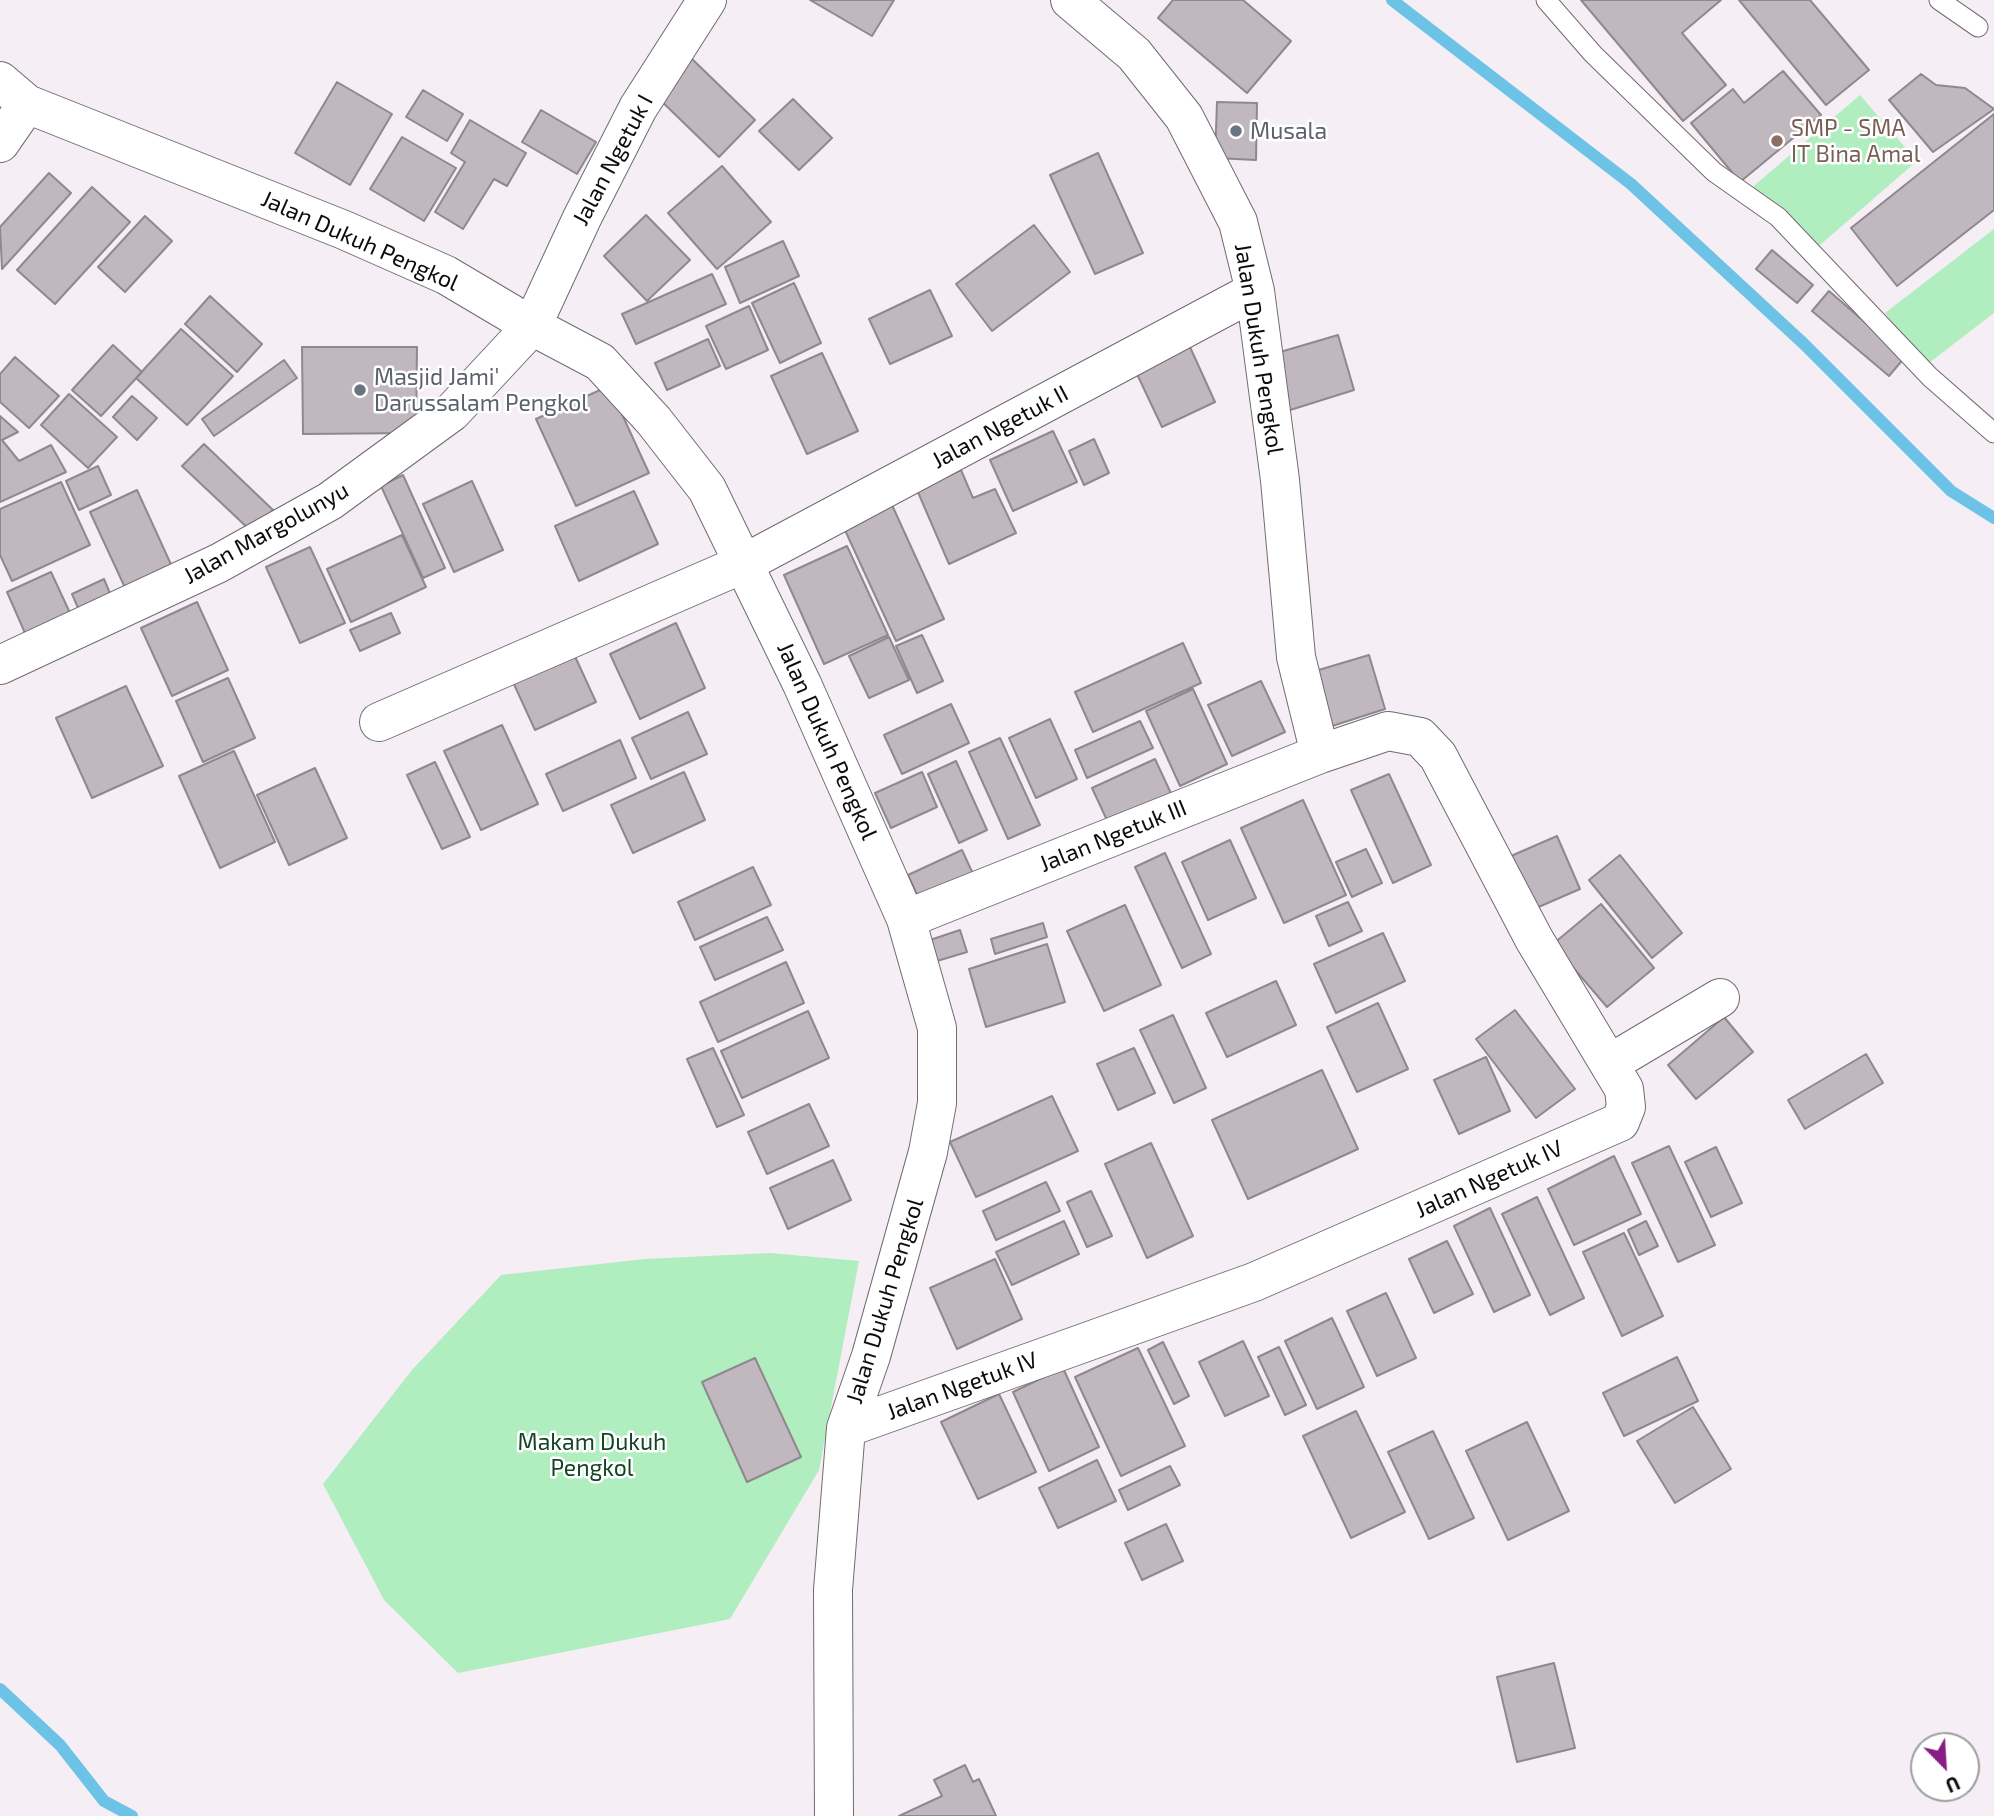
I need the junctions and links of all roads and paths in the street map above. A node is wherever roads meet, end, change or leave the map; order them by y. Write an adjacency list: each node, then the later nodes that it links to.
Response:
1 (707, 0): 9 (street, Jalan Ngetuk I)
2 (1070, 0): 8 (street, Jalan Dukuh Pengkol)
3 (1546, 0): 10 (lane)
4 (1939, 0): 5 (lane)
5 (1978, 27)
6 (14, 93): 7 (street); 9 (street, Jalan Dukuh Pengkol)
7 (0, 143)
8 (1255, 291): 11 (street, Jalan Ngetuk II); 14 (street, Jalan Dukuh Pengkol)
9 (531, 326): 11 (street, Jalan Dukuh Pengkol); 12 (street, Jalan Margolunyu)
10 (1994, 433)
11 (744, 563): 13 (street, Jalan Ngetuk II); 15 (street, Jalan Dukuh Pengkol)
12 (0, 665)
13 (379, 722)
14 (1320, 754): 15 (street, Jalan Ngetuk III); 17 (street, Jalan Ngetuk IV)
15 (906, 919): 18 (street, Jalan Dukuh Pengkol)
16 (1720, 998): 17 (street)
17 (1609, 1064): 18 (street, Jalan Ngetuk IV)
18 (846, 1428): 19 (street, Jalan Dukuh Pengkol)
19 (834, 1816)

